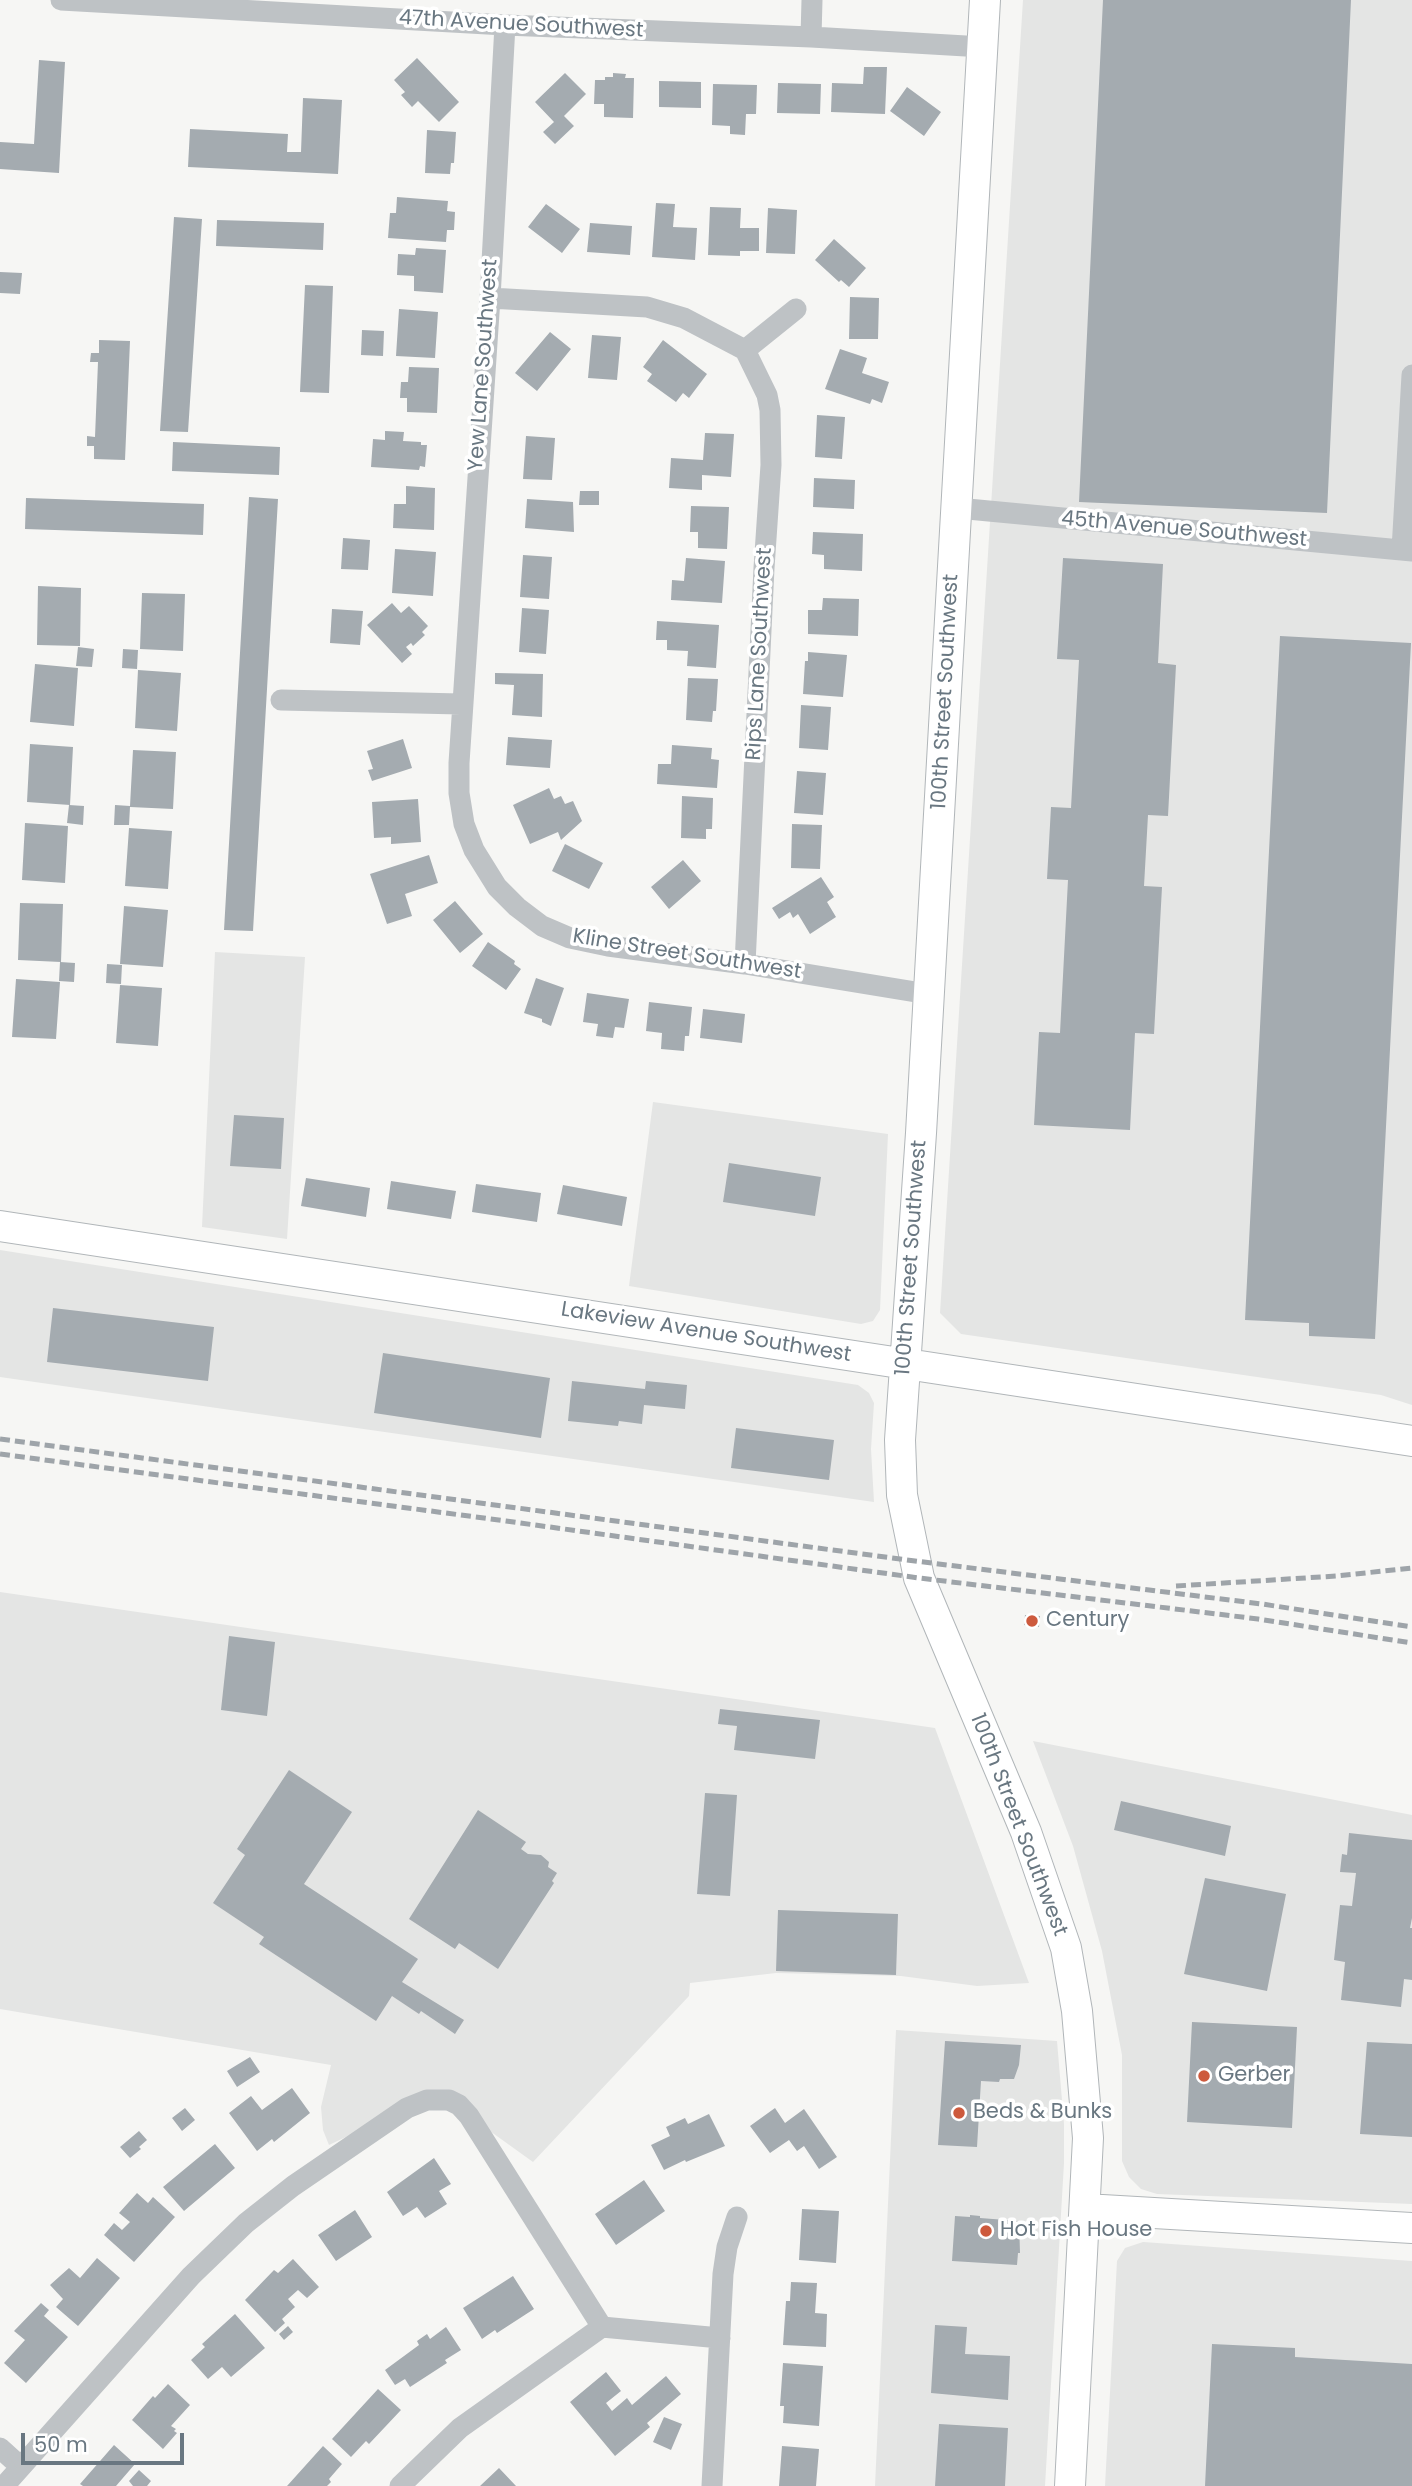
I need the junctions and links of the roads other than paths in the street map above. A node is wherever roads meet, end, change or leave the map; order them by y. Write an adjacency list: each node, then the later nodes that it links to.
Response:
1 (61, 0): 4 (street, 47th Avenue Southwest)
2 (813, 0): 5 (street)
3 (985, 0): 6 (main road, 100th Street Southwest)
4 (505, 25): 5 (street, 47th Avenue Southwest); 7 (street, Yew Lane Southwest)
5 (811, 37): 6 (street, 47th Avenue Southwest)
6 (982, 47): 11 (main road, 100th Street Southwest)
7 (490, 298): 9 (street); 14 (street, Yew Lane Southwest)
8 (796, 309): 9 (street)
9 (745, 350): 15 (street, Rips Lane Southwest)
10 (1412, 375): 12 (street)
11 (957, 508): 12 (street, 45th Avenue Southwest); 16 (main road, 100th Street Southwest)
12 (1407, 551)
13 (281, 700): 14 (street)
14 (461, 704): 15 (street, Kline Street Southwest)
15 (745, 964): 16 (street, Kline Street Southwest)
16 (928, 994): 18 (main road, 100th Street Southwest)
17 (0, 1226): 18 (main road, Lakeview Avenue Southwest)
18 (905, 1363): 19 (main road, Lakeview Avenue Southwest); 20 (main road, 100th Street Southwest)
19 (1412, 1441)
20 (1085, 2209): 22 (main road); 30 (main road, 100th Street Southwest)
21 (737, 2217): 24 (street)
22 (1412, 2228)
23 (602, 2327): 24 (street); 26 (street); 28 (street)
24 (720, 2338): 29 (street)
25 (0, 2448): 26 (street)
26 (21, 2467): 27 (street)
27 (4, 2486)
28 (400, 2486)
29 (712, 2486)
30 (1070, 2486)

